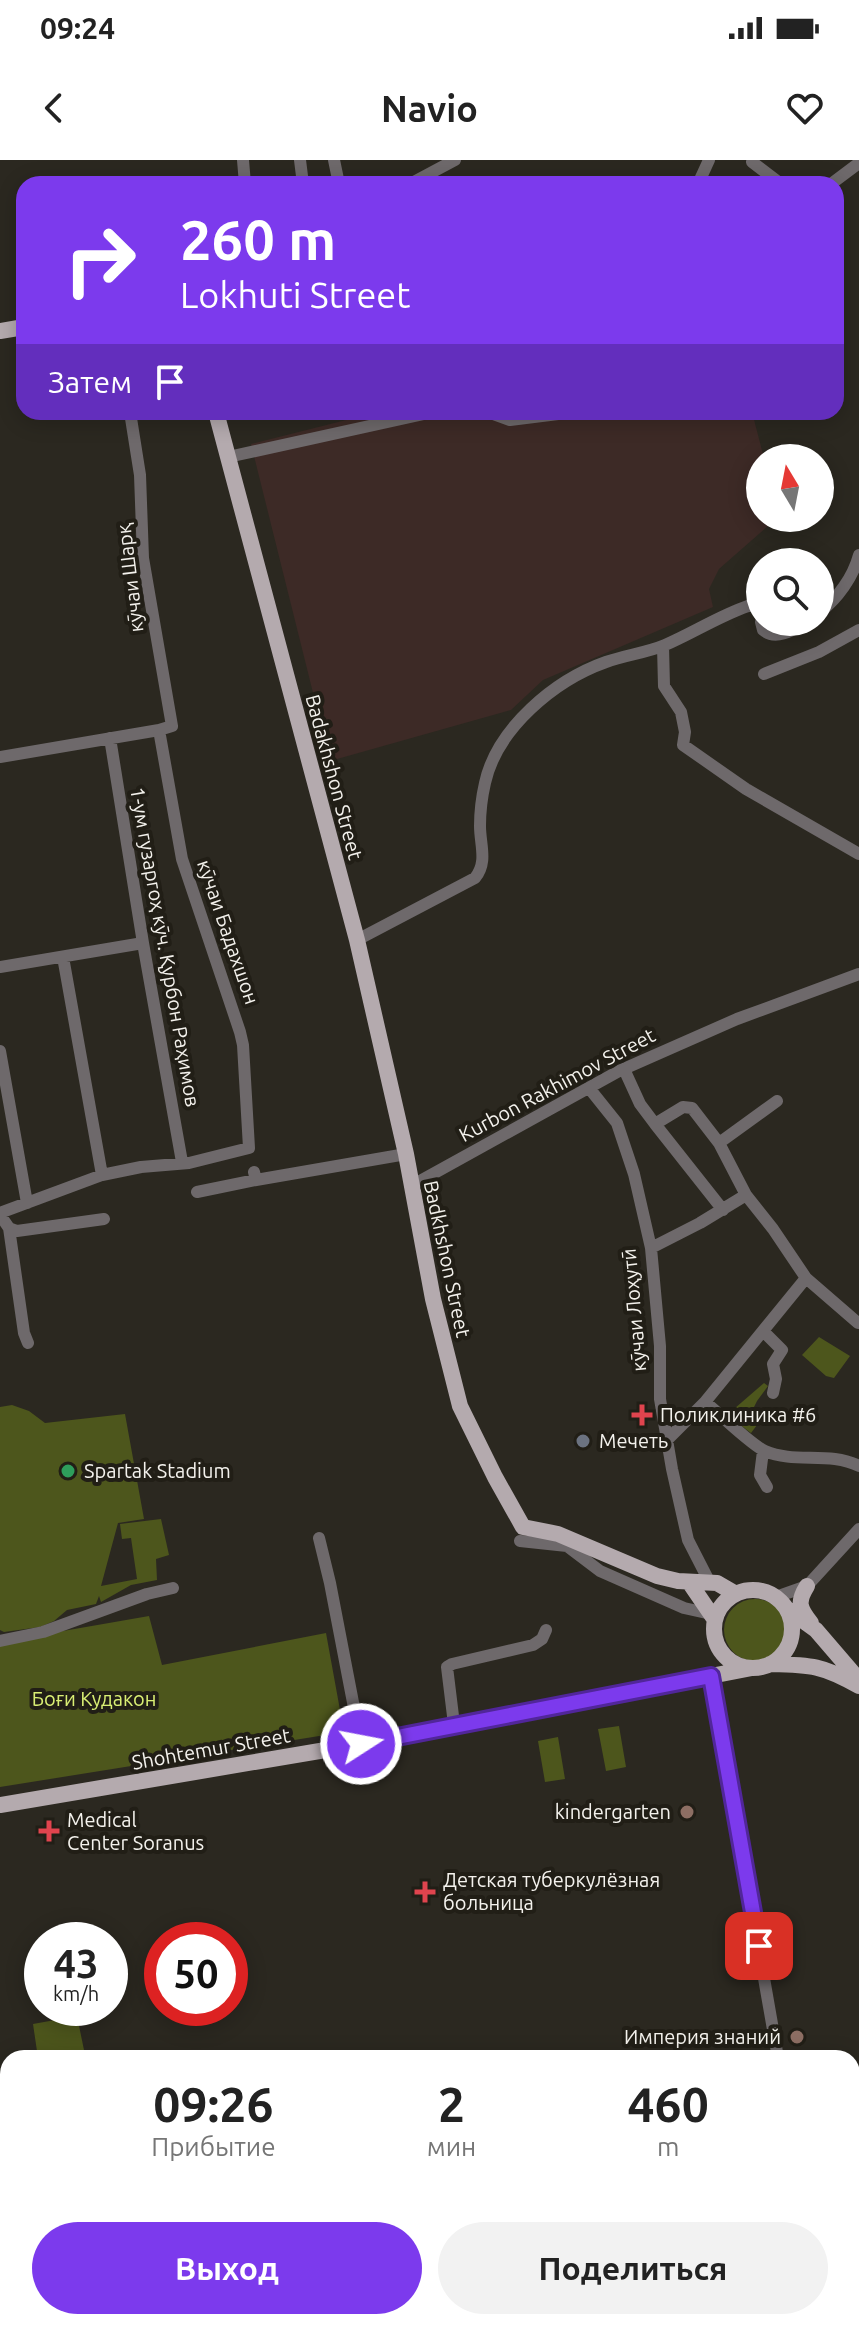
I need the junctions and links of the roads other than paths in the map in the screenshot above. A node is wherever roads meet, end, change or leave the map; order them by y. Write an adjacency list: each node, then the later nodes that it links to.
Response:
1 (455, 160): 4 (street)
2 (752, 162): 5 (street)
3 (859, 163): 6 (street)
4 (425, 176)
5 (770, 176)
6 (842, 176)
7 (131, 420): 17 (street, кӯчаи Шарқ)
8 (218, 420): 10 (main road, Badakhshon Street)
9 (397, 420): 10 (street)
10 (228, 457): 21 (main road, Badakhshon Street)
11 (859, 555): 12 (street)
12 (834, 597)
13 (746, 607): 15 (street)
14 (858, 632): 16 (street)
15 (663, 646): 20 (street); 21 (street)
16 (764, 674)
17 (159, 730): 18 (street); 33 (street, кӯчаи Бадахшон)
18 (110, 738): 19 (street); 22 (street, 1-ум гузаргоҳ кӯч. Қурбон Раҳимов)
19 (0, 757)
20 (859, 854)
21 (357, 940): 32 (main road, Badakhshon Street)
22 (143, 943): 23 (street); 33 (street, 1-ум гузаргоҳ кӯч. Қурбон Раҳимов)
23 (63, 957): 24 (street); 34 (street)
24 (0, 967)
25 (859, 974): 27 (street, Kurbon Rakhimov Street)
26 (0, 1051): 38 (street)
27 (624, 1069): 28 (street, Kurbon Rakhimov Street); 30 (street)
28 (589, 1088): 35 (street, Kurbon Rakhimov Street); 43 (street, кӯчаи Лоҳутӣ)
29 (777, 1101): 31 (street)
30 (655, 1124): 31 (street); 39 (street)
31 (719, 1143): 37 (street)
32 (406, 1154): 35 (main road, Badkhshon Street); 36 (street)
33 (182, 1162): 34 (street)
34 (102, 1175): 38 (street)
35 (411, 1186): 57 (main road)
36 (197, 1192)
37 (746, 1195): 39 (street); 44 (street)
38 (27, 1203): 40 (street)
39 (723, 1210): 43 (street)
40 (0, 1214): 42 (street)
41 (104, 1219): 42 (street)
42 (9, 1228): 47 (street)
43 (651, 1248): 50 (street, кӯчаи Лоҳутӣ)
44 (806, 1278): 45 (street); 46 (street)
45 (858, 1323)
46 (763, 1331): 48 (street); 49 (street)
47 (28, 1343)
48 (773, 1393)
49 (705, 1402): 50 (street); 51 (street)
50 (667, 1440): 58 (street, кӯчаи Лоҳутӣ)
51 (763, 1451): 52 (street); 53 (street)
52 (859, 1466)
53 (767, 1487)
54 (859, 1529): 59 (street)
55 (319, 1538): 74 (street)
56 (520, 1541): 63 (street)
57 (683, 1581): 58 (main road); 63 (main road)
58 (710, 1583): 61 (main road)
59 (807, 1586): 62 (street); 65 (main road)
60 (173, 1588): 66 (street)
61 (736, 1594): 62 (main road); 63 (main road)
62 (782, 1603): 65 (main road); 68 (main road)
63 (713, 1617): 67 (main road)
64 (546, 1630): 73 (street)
65 (816, 1630): 71 (main road)
66 (0, 1641)
67 (716, 1643): 69 (main road); 70 (main road)
68 (770, 1664): 69 (main road); 72 (main road)
69 (752, 1668): 70 (main road, Shohtemur Street)
70 (711, 1676): 74 (main road, Shohtemur Street); 76 (street)
71 (859, 1680)
72 (859, 1686)
73 (453, 1716)
74 (361, 1744): 75 (main road, Shohtemur Street)
75 (0, 1805)
76 (777, 2050)

